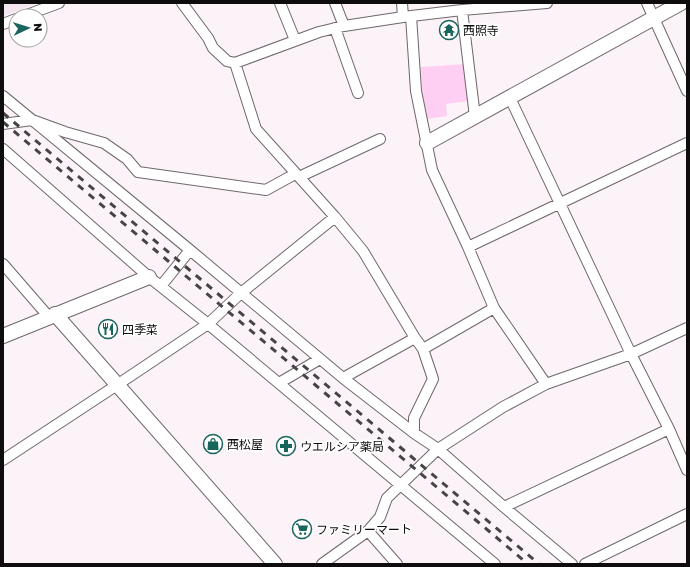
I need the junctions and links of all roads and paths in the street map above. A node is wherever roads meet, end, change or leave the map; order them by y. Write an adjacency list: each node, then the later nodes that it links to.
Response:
1 (59, 3): 10 (street)
2 (182, 3): 16 (street)
3 (280, 3): 15 (street)
4 (335, 3): 14 (street)
5 (402, 3): 12 (street)
6 (548, 3): 9 (street)
7 (647, 3): 13 (street)
8 (681, 3): 13 (street)
9 (522, 4): 11 (street)
10 (46, 8)
11 (462, 10): 12 (street); 21 (street)
12 (407, 17): 14 (street); 25 (street)
13 (653, 18): 17 (street); 20 (street)
14 (339, 27): 15 (street); 18 (street)
15 (296, 40): 16 (street)
16 (235, 63): 28 (street)
17 (687, 91)
18 (358, 93)
19 (3, 96): 22 (street)
20 (510, 98): 21 (street); 29 (street)
21 (475, 117): 25 (street)
22 (32, 120): 23 (street); 28 (street); 32 (street)
23 (3, 124)
24 (380, 139): 28 (street)
25 (427, 143): 31 (street)
26 (687, 143): 29 (street)
27 (3, 150): 34 (street)
28 (297, 176): 30 (street)
29 (559, 203): 31 (street); 44 (street)
30 (335, 217): 36 (street); 42 (street)
31 (468, 247): 37 (street)
32 (190, 250): 35 (street); 36 (street)
33 (3, 264): 38 (street)
34 (149, 276): 35 (street); 38 (street)
35 (161, 286): 39 (street)
36 (241, 293): 39 (street); 45 (street)
37 (494, 308): 43 (street); 48 (street)
38 (52, 316): 41 (street); 49 (street)
39 (208, 324): 47 (street); 49 (street)
40 (687, 328): 44 (street)
41 (3, 336)
42 (415, 338): 43 (street); 46 (street)
43 (423, 349): 51 (street)
44 (631, 354): 48 (street); 50 (street)
45 (320, 359): 46 (street); 47 (street)
46 (343, 378): 51 (street)
47 (279, 383): 55 (street)
48 (546, 384): 52 (street)
49 (117, 385): 53 (street); 60 (street)
50 (669, 429): 54 (street); 56 (street)
51 (414, 433): 52 (street)
52 (438, 449): 55 (street); 56 (street)
53 (3, 460)
54 (687, 470)
55 (400, 484): 58 (street); 63 (street)
56 (504, 507): 59 (street)
57 (687, 514): 64 (street)
58 (368, 531): 61 (street); 62 (street)
59 (568, 563)
60 (275, 564)
61 (322, 564)
62 (397, 564)
63 (494, 564)
64 (585, 564)

